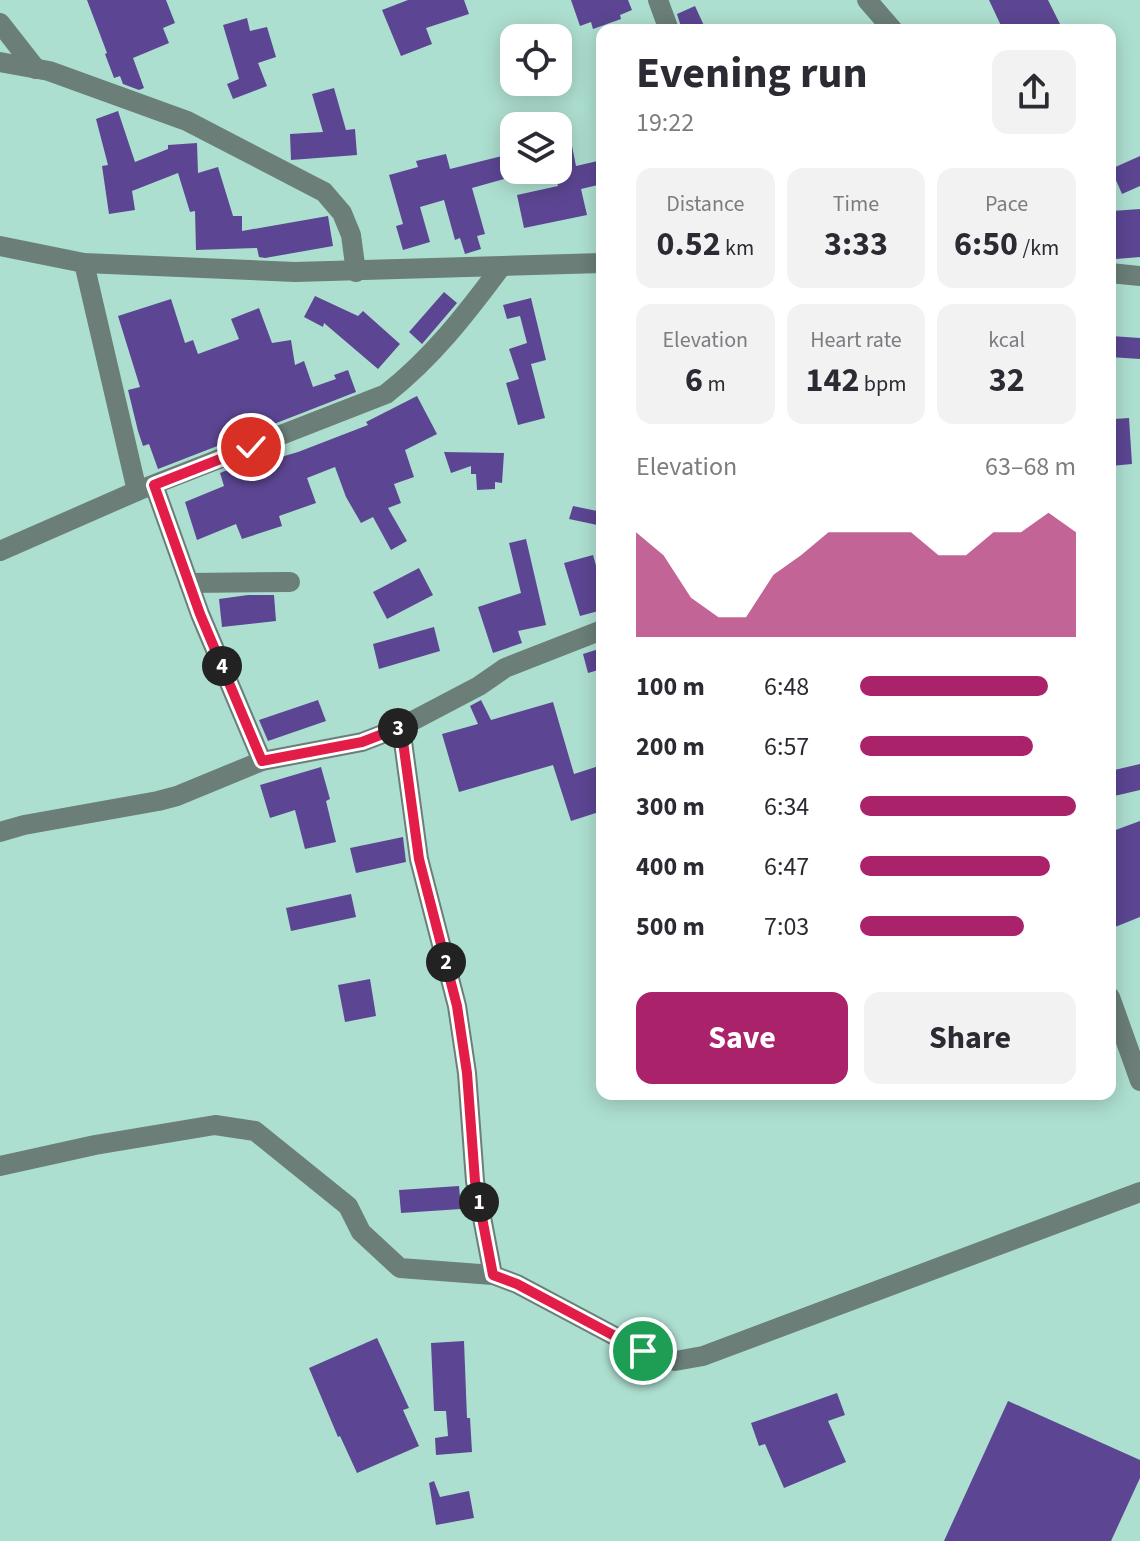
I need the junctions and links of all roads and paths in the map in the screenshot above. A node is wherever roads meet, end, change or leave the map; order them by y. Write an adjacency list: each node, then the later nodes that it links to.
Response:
1 (658, 0): 4 (street)
2 (867, 0): 5 (street)
3 (0, 23): 7 (street)
4 (667, 24)
5 (888, 24)
6 (0, 62): 7 (street)
7 (36, 69): 12 (street)
8 (0, 246): 9 (street)
9 (84, 263): 12 (street); 15 (street)
10 (596, 263): 11 (street)
11 (501, 267): 12 (street); 15 (street)
12 (356, 272)
13 (1116, 274): 14 (street)
14 (1140, 276)
15 (146, 488): 16 (street); 18 (street)
16 (0, 551)
17 (290, 582): 18 (street)
18 (189, 583): 21 (street)
19 (596, 632): 20 (street)
20 (401, 727): 21 (street); 27 (street)
21 (262, 761): 22 (street)
22 (0, 832)
23 (1116, 1014): 24 (street)
24 (1140, 1081)
25 (0, 1166): 27 (street)
26 (1140, 1192): 27 (street)
27 (493, 1275)

